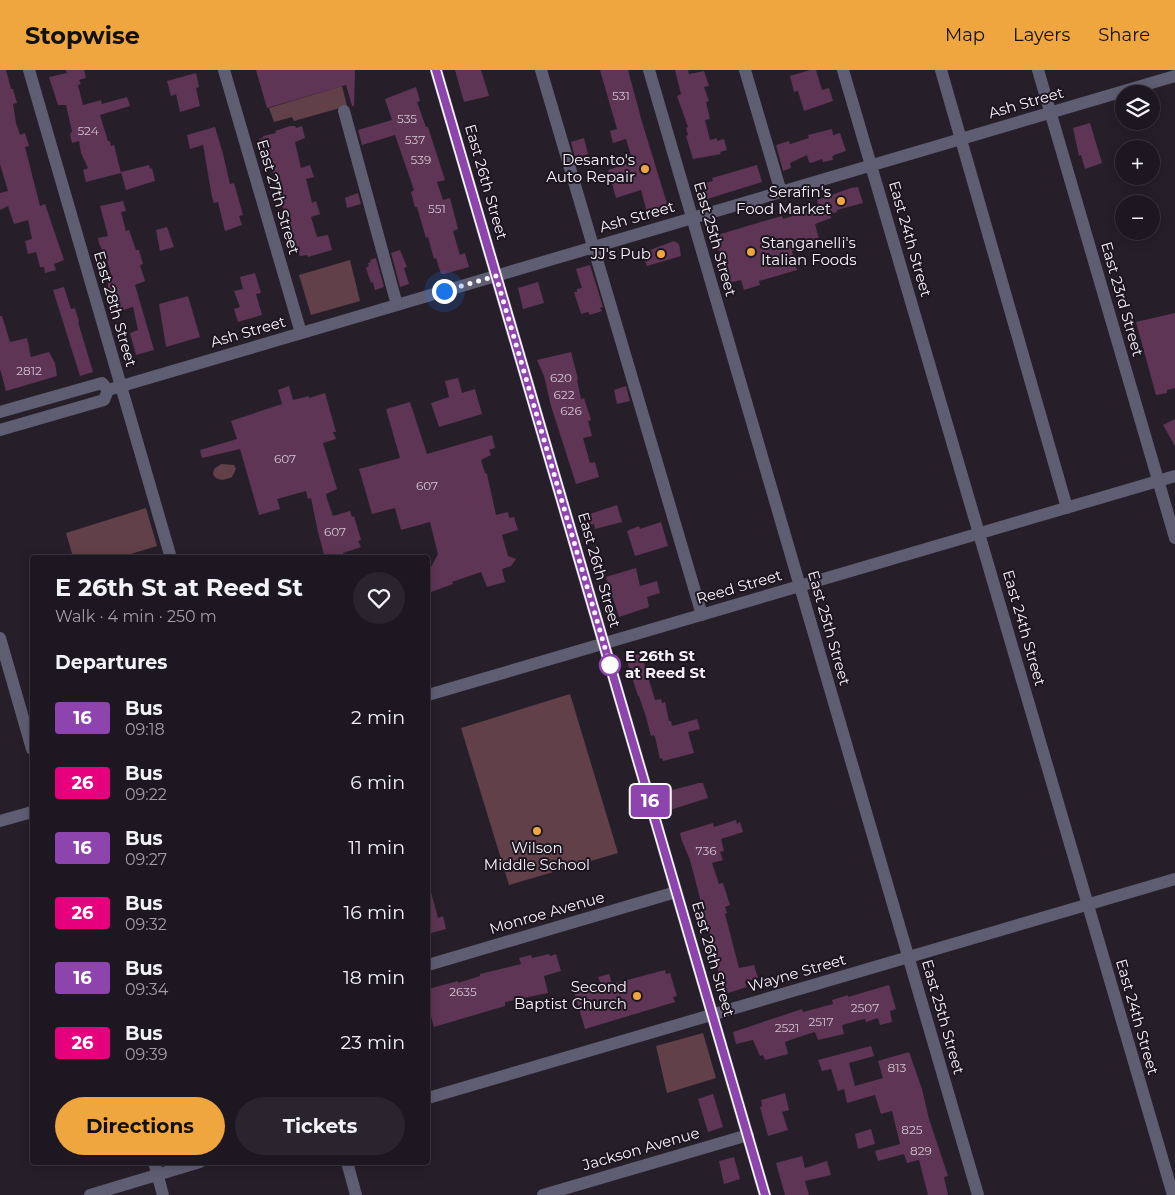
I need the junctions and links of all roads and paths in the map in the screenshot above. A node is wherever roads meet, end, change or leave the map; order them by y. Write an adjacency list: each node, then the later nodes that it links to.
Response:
1 (29, 70): 21 (street, East 28th Street)
2 (224, 70): 20 (street, East 27th Street)
3 (436, 70): 18 (main road, East 26th Street)
4 (540, 70): 17 (street)
5 (649, 70): 16 (street, East 25th Street)
6 (745, 70): 15 (street)
7 (843, 70): 14 (street, East 24th Street)
8 (941, 70): 13 (street)
9 (1038, 70): 12 (street, East 23rd Street)
10 (1175, 76): 12 (street, Ash Street)
11 (344, 111): 19 (street)
12 (1051, 113): 13 (street, Ash Street); 26 (street, East 23rd Street)
13 (962, 139): 14 (street, Ash Street); 27 (street)
14 (871, 166): 15 (street, Ash Street); 28 (street, East 24th Street)
15 (780, 192): 16 (street, Ash Street)
16 (692, 218): 17 (street, Ash Street); 31 (street, East 25th Street)
17 (592, 248): 18 (street, Ash Street); 32 (street)
18 (496, 276): 19 (street, Ash Street); 34 (main road, East 26th Street)
19 (397, 305): 20 (street, Ash Street)
20 (301, 333): 21 (street, Ash Street)
21 (121, 386): 22 (street, Ash Street); 30 (street, East 28th Street)
22 (108, 390): 23 (street, Ash Street); 24 (street, Ash Street)
23 (0, 412)
24 (0, 430)
25 (1175, 476): 26 (street, Reed Street)
26 (1158, 481): 27 (street, Reed Street); 29 (street, East 23rd Street)
27 (1067, 508): 28 (street, Reed Street)
28 (979, 533): 31 (street, Reed Street); 41 (street, East 24th Street)
29 (1175, 538)
30 (170, 555)
31 (800, 586): 32 (street, Reed Street); 42 (street, East 25th Street)
32 (702, 615): 34 (street, Reed Street)
33 (0, 638): 36 (street)
34 (604, 643): 35 (street, Reed Street); 40 (main road, East 26th Street)
35 (430, 694)
36 (30, 742)
37 (30, 813): 38 (street)
38 (0, 821)
39 (1175, 879): 41 (street, Wayne Street)
40 (676, 892): 43 (street, Monroe Avenue); 44 (main road, East 26th Street)
41 (1088, 904): 42 (street, Wayne Street); 56 (street, East 24th Street)
42 (908, 957): 44 (street, Wayne Street); 55 (street, East 25th Street)
43 (430, 964)
44 (712, 1014): 45 (street, Wayne Street); 46 (main road, East 26th Street)
45 (430, 1097)
46 (748, 1135): 53 (street, Jackson Avenue); 54 (main road, East 26th Street)
47 (181, 1165): 49 (street)
48 (348, 1165): 52 (street)
49 (155, 1169): 50 (street); 51 (street)
50 (90, 1195)
51 (163, 1195)
52 (356, 1195)
53 (543, 1195)
54 (765, 1195)
55 (978, 1195)
56 (1173, 1195)

